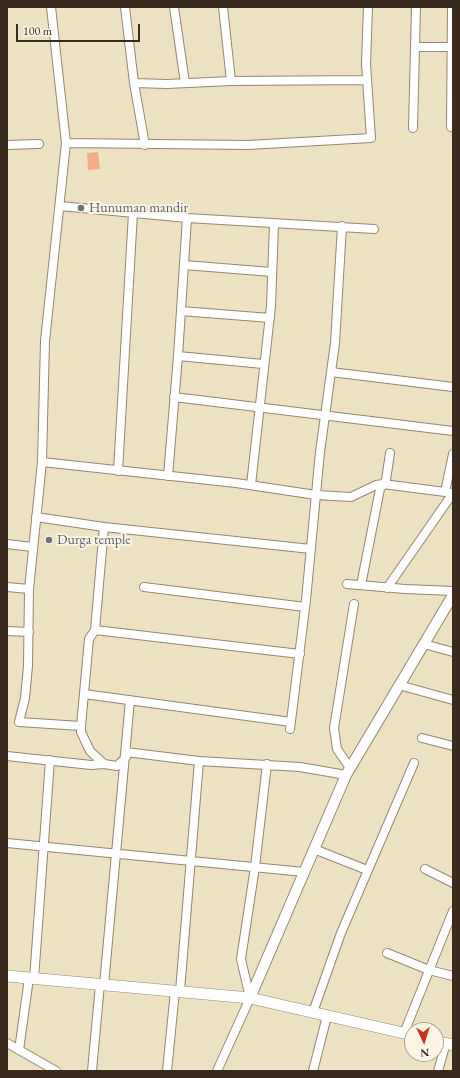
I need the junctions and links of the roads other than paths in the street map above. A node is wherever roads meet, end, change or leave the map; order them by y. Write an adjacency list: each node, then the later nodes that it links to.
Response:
1 (51, 7): 17 (street)
2 (124, 7): 12 (street)
3 (174, 7): 13 (street)
4 (223, 7): 11 (street)
5 (368, 7): 10 (street)
6 (416, 7): 8 (street)
7 (452, 7): 9 (street)
8 (415, 47): 9 (street); 15 (street)
9 (452, 47): 14 (street)
10 (367, 80): 11 (street); 19 (street)
11 (231, 82): 13 (street)
12 (134, 83): 13 (street); 19 (street)
13 (185, 83)
14 (451, 127)
15 (413, 128)
16 (39, 144): 18 (street)
17 (66, 144): 19 (street); 20 (street)
18 (7, 145)
19 (145, 145)
20 (60, 206): 21 (street); 40 (street)
21 (133, 213): 22 (street); 41 (street)
22 (187, 218): 23 (street); 26 (street)
23 (274, 224): 24 (street); 27 (street)
24 (342, 226): 25 (street); 32 (street)
25 (374, 229)
26 (184, 265): 27 (street); 28 (street)
27 (272, 272): 29 (street)
28 (182, 311): 29 (street); 30 (street)
29 (270, 318): 31 (street)
30 (178, 356): 31 (street); 34 (street)
31 (263, 364): 35 (street)
32 (331, 372): 33 (street); 36 (street)
33 (453, 387)
34 (174, 397): 35 (street); 42 (street)
35 (259, 408): 36 (street); 44 (street)
36 (325, 416): 37 (street); 46 (street)
37 (453, 431)
38 (390, 453): 43 (street)
39 (453, 454): 45 (street)
40 (42, 462): 41 (street); 47 (street)
41 (118, 471): 42 (street)
42 (168, 476): 44 (street)
43 (383, 484): 45 (street); 46 (street); 53 (street)
44 (251, 486): 46 (street)
45 (450, 492): 56 (street)
46 (316, 494): 51 (street)
47 (36, 517): 48 (street); 50 (street)
48 (104, 527): 51 (street); 62 (street)
49 (7, 544): 50 (street)
50 (32, 547): 57 (street)
51 (311, 549): 61 (street)
52 (347, 584): 53 (street)
53 (361, 585): 56 (street)
54 (7, 587): 57 (street)
55 (144, 587): 61 (street)
56 (387, 588): 58 (street)
57 (29, 589): 64 (street)
58 (453, 591)
59 (453, 596): 65 (street)
60 (354, 604): 82 (street)
61 (305, 607): 67 (street)
62 (95, 630): 67 (street); 69 (street)
63 (7, 631): 64 (street)
64 (29, 632): 72 (street)
65 (424, 644): 66 (street); 68 (street)
66 (453, 652)
67 (300, 654): 70 (street)
68 (399, 685): 71 (street); 82 (street)
69 (84, 694): 70 (street); 72 (street)
70 (130, 700): 75 (street)
71 (453, 700)
72 (81, 726): 80 (street)
73 (422, 738): 74 (street)
74 (453, 746)
75 (126, 754): 78 (street); 80 (street); 86 (street)
76 (7, 756): 77 (street)
77 (50, 760): 80 (street); 84 (street)
78 (199, 761): 81 (street); 87 (street)
79 (414, 763): 90 (street)
80 (104, 764)
81 (267, 764): 82 (street); 88 (street)
82 (348, 772): 85 (street)
83 (7, 843): 84 (street)
84 (44, 846): 86 (street); 98 (street)
85 (314, 848): 90 (street); 91 (street)
86 (116, 853): 87 (street); 99 (street)
87 (190, 860): 88 (street); 100 (street)
88 (255, 866): 91 (street); 101 (street)
89 (425, 869): 92 (street)
90 (367, 870): 102 (street)
91 (304, 872): 101 (street)
92 (453, 883)
93 (453, 911): 95 (street)
94 (388, 953): 95 (street)
95 (429, 970): 97 (street); 104 (street)
96 (7, 976): 98 (main road)
97 (453, 976)
98 (31, 978): 99 (main road); 108 (street)
99 (102, 985): 100 (main road); 110 (street)
100 (178, 991): 101 (main road); 111 (street)
101 (250, 998): 102 (main road); 112 (street)
102 (313, 1012): 103 (main road)
103 (327, 1016): 105 (main road); 113 (street)
104 (412, 1022)
105 (404, 1033)
106 (448, 1042): 114 (street)
107 (7, 1043): 108 (street)
108 (19, 1050): 109 (street)
109 (56, 1071)
110 (92, 1071)
111 (167, 1071)
112 (217, 1071)
113 (313, 1071)
114 (438, 1071)

